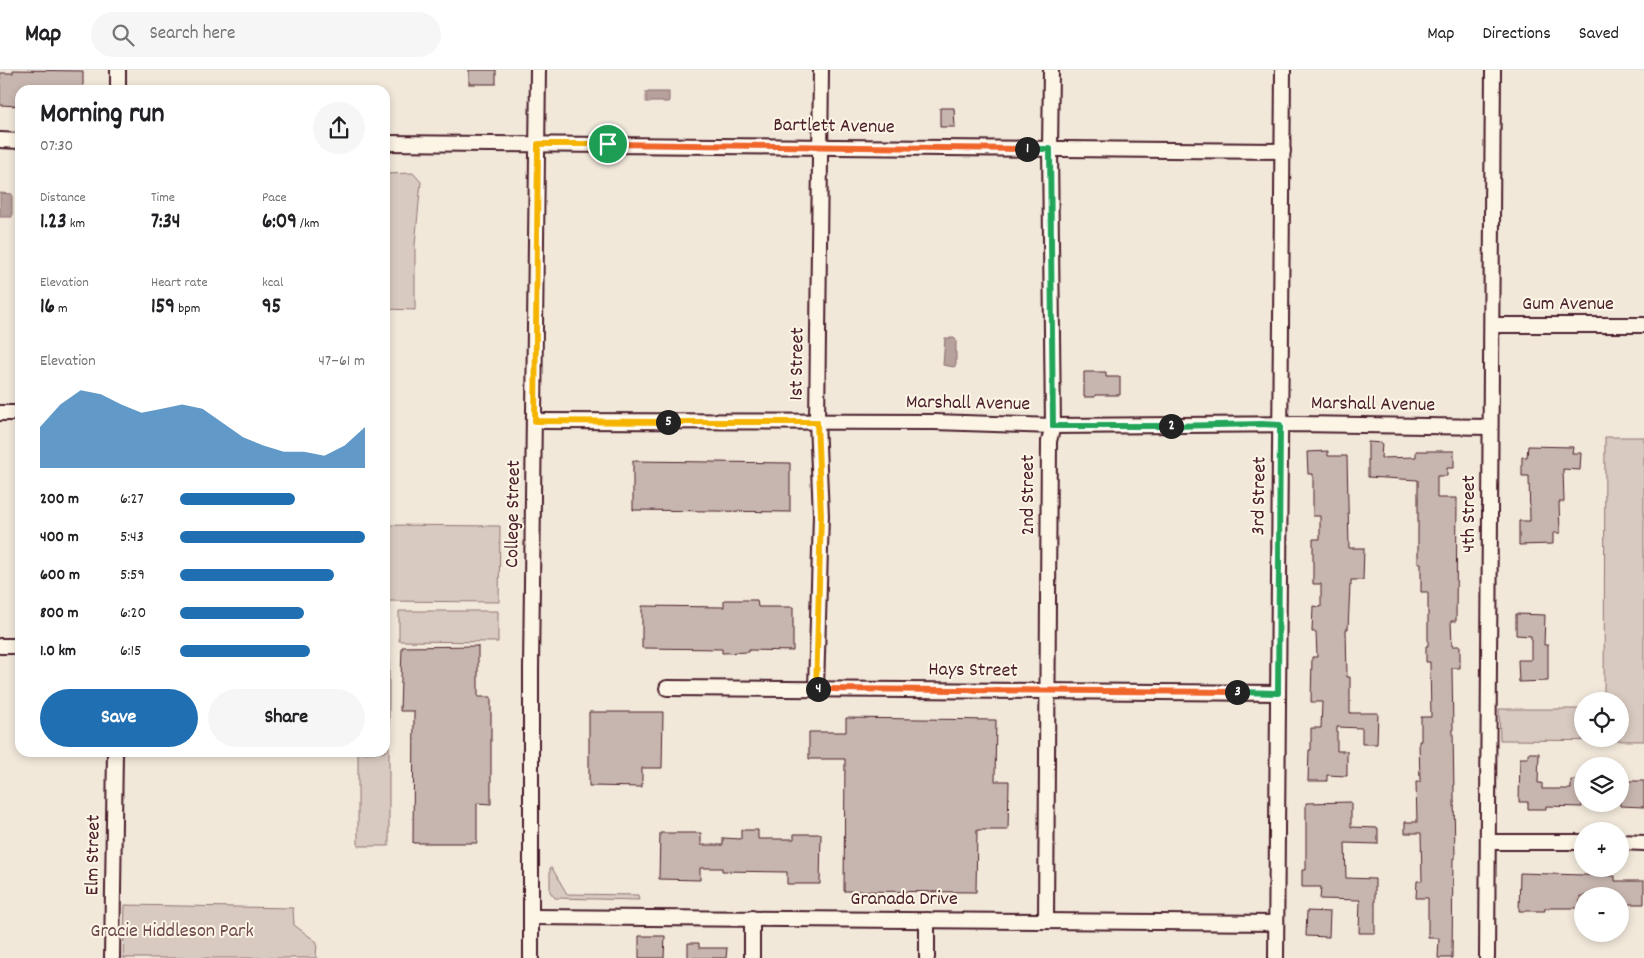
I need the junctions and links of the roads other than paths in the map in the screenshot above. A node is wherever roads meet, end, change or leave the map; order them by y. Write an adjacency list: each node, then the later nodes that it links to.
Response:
1 (118, 70): 7 (street)
2 (538, 70): 11 (street, College Street)
3 (821, 70): 12 (street, 1st Street)
4 (1051, 70): 13 (street, 2nd Street)
5 (1283, 70): 14 (street, 3rd Street)
6 (1493, 70): 15 (street, 4th Street)
7 (118, 85)
8 (0, 140): 9 (street)
9 (15, 141)
10 (390, 142): 11 (street, Bartlett Avenue)
11 (538, 144): 12 (street, Bartlett Avenue); 19 (street, College Street)
12 (821, 146): 13 (street, Bartlett Avenue); 20 (street, 1st Street)
13 (1050, 149): 14 (street, Bartlett Avenue); 22 (street, 2nd Street)
14 (1283, 151): 21 (street, 3rd Street)
15 (1492, 325): 16 (street, Gum Avenue); 23 (street, 4th Street)
16 (1644, 325)
17 (0, 413): 18 (street)
18 (15, 413)
19 (535, 421): 20 (street, Marshall Avenue); 35 (street, College Street)
20 (817, 422): 22 (street, Marshall Avenue); 27 (street, 1st Street)
21 (1280, 425): 22 (street, Marshall Avenue); 23 (street, Marshall Avenue); 29 (street, 3rd Street)
22 (1053, 426): 28 (street, 2nd Street)
23 (1490, 427): 31 (street, 4th Street)
24 (0, 646): 25 (street)
25 (15, 646)
26 (667, 688): 27 (street, Hays Street)
27 (816, 689): 28 (street, Hays Street)
28 (1047, 692): 29 (street, Hays Street); 38 (street, 2nd Street)
29 (1278, 693): 39 (street, 3rd Street)
30 (115, 757): 40 (street, Elm Street)
31 (1488, 842): 32 (street); 45 (street, 4th Street)
32 (1574, 842)
33 (1629, 842): 34 (street)
34 (1644, 843)
35 (532, 917): 36 (street, Granada Drive); 41 (street, College Street)
36 (752, 918): 37 (street, Granada Drive); 42 (street)
37 (927, 920): 38 (street, Granada Drive); 43 (street)
38 (1046, 921): 39 (street, Granada Drive)
39 (1276, 923): 44 (street, 3rd Street)
40 (112, 958)
41 (531, 958)
42 (752, 958)
43 (927, 958)
44 (1276, 958)
45 (1487, 958)

